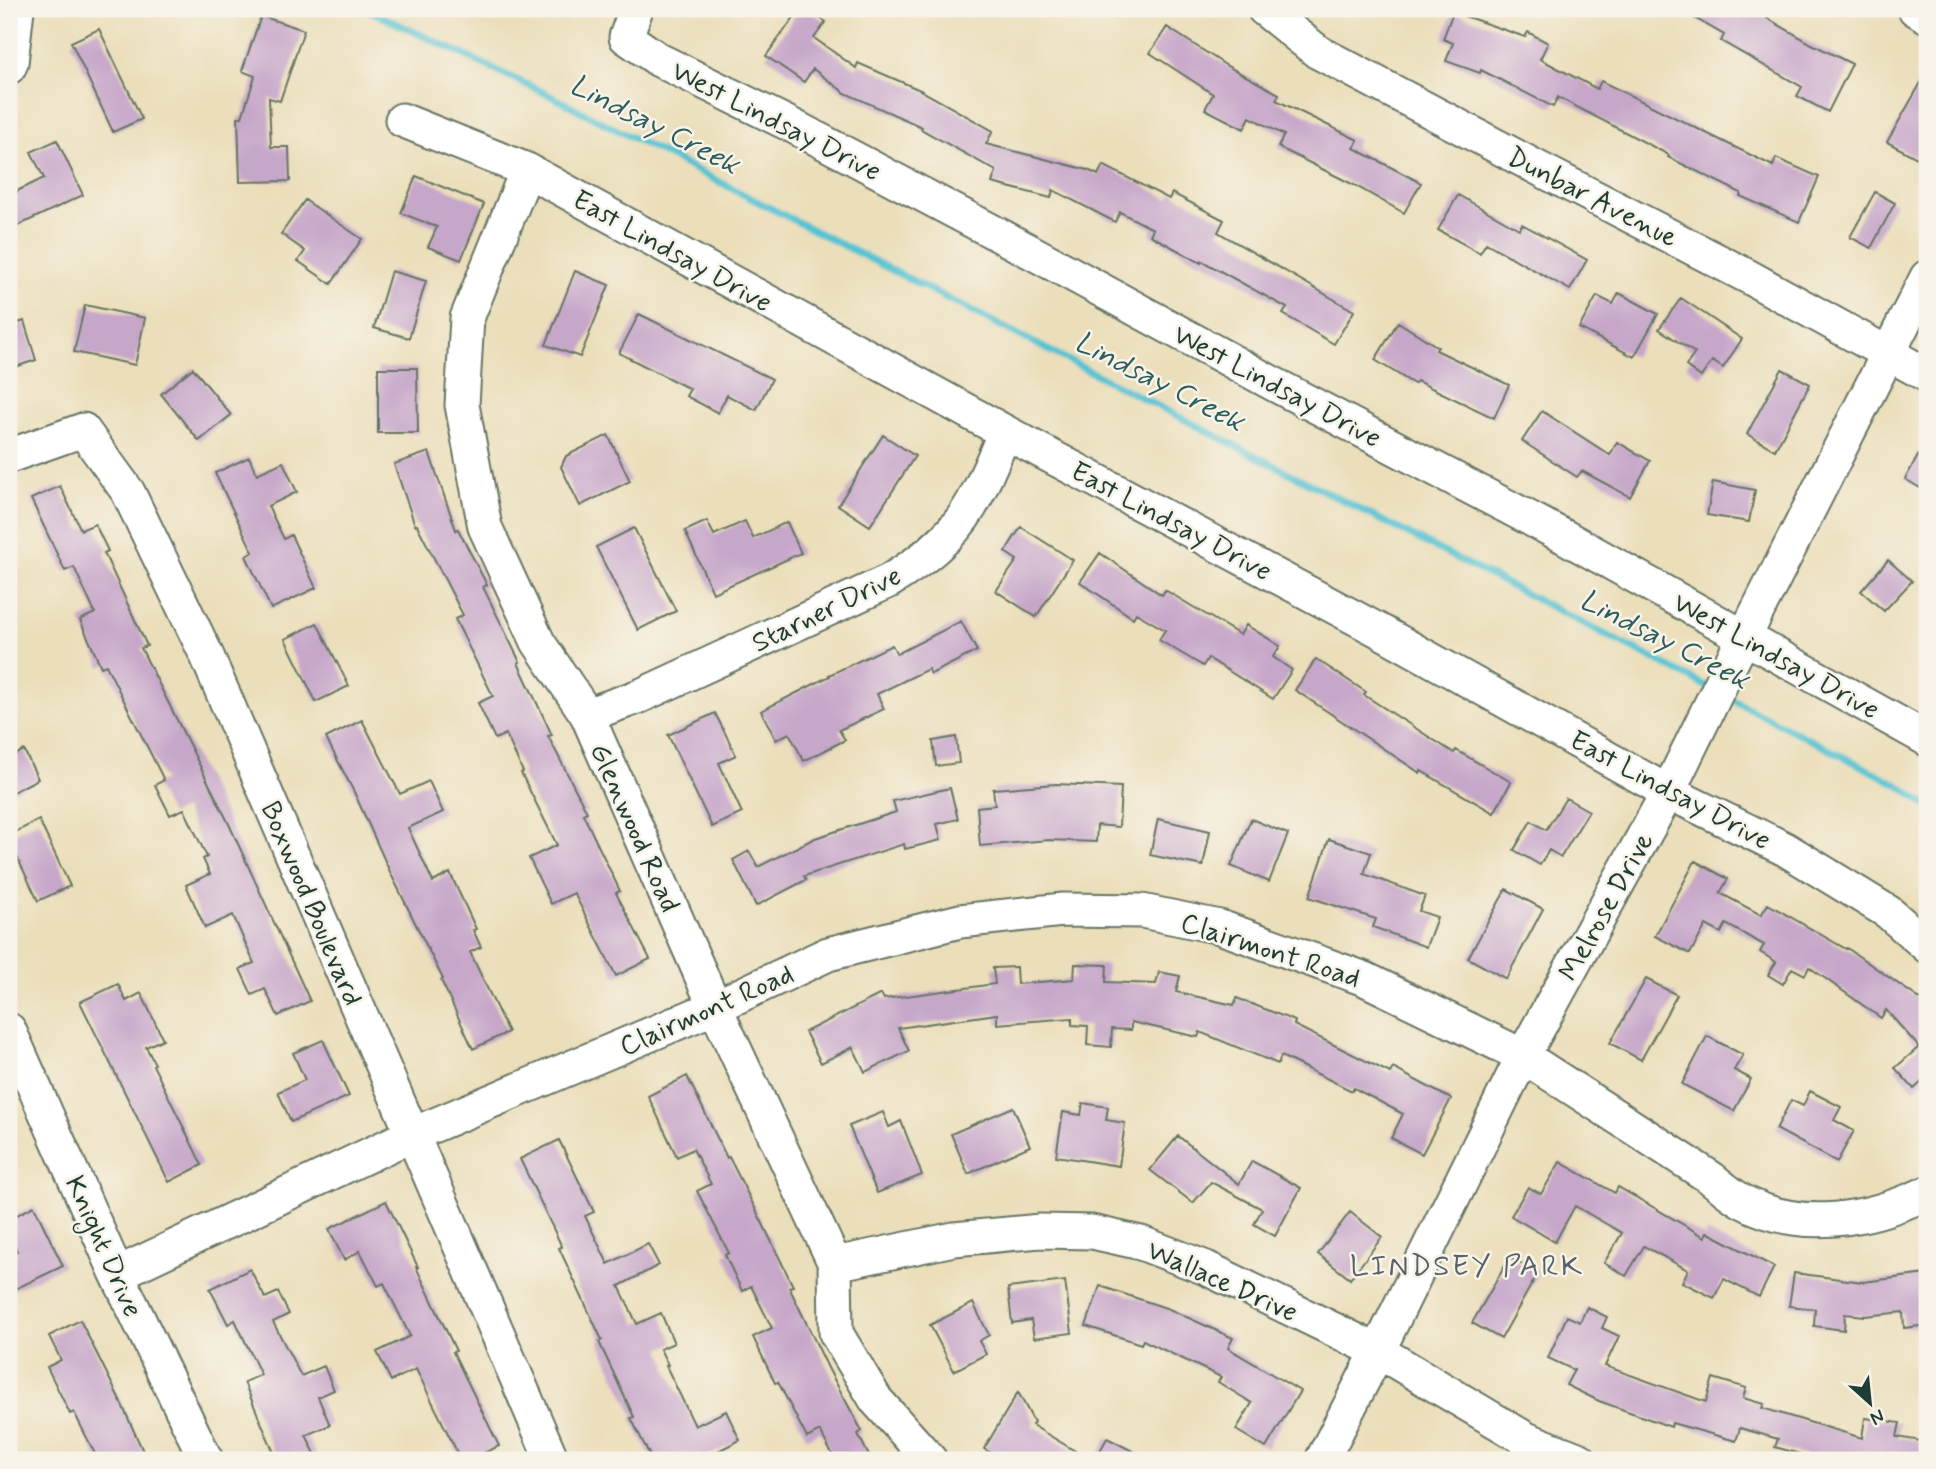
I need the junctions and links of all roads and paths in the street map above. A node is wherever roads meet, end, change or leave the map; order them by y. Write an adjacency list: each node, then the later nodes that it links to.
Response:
1 (17, 9): 6 (street)
2 (1264, 9): 10 (street, Dunbar Avenue)
3 (1915, 9): 4 (street)
4 (1927, 16)
5 (631, 23): 14 (street, West Lindsay Drive)
6 (9, 67)
7 (402, 120): 8 (street, East Lindsay Drive)
8 (527, 170): 12 (street, East Lindsay Drive); 15 (street, Glenwood Road)
9 (1927, 277): 10 (street, Melrose Drive)
10 (1888, 354): 11 (street, Dunbar Avenue); 14 (street, Melrose Drive)
11 (1927, 375)
12 (1005, 432): 15 (street, Starner Drive); 17 (street, East Lindsay Drive)
13 (9, 456): 22 (street, Boxwood Boulevard)
14 (1738, 650): 16 (street, West Lindsay Drive); 17 (street, Melrose Drive)
15 (587, 715): 19 (street, Glenwood Road)
16 (1927, 739)
17 (1668, 792): 18 (street, East Lindsay Drive); 21 (street, Melrose Drive)
18 (1927, 946)
19 (715, 1007): 21 (street, Clairmont Road); 22 (street, Clairmont Road); 24 (street, Glenwood Road)
20 (9, 1030): 25 (street, Knight Drive)
21 (1523, 1056): 23 (street, Clairmont Road); 26 (street, Melrose Drive)
22 (411, 1135): 25 (street, Clairmont Road); 28 (street, Boxwood Boulevard)
23 (1927, 1193)
24 (835, 1264): 26 (street, Wallace Drive); 29 (street, Glenwood Road)
25 (117, 1274): 27 (street, Knight Drive)
26 (1378, 1351): 30 (street, Melrose Drive); 31 (street, Wallace Drive)
27 (206, 1460)
28 (552, 1460)
29 (930, 1460)
30 (1322, 1460)
31 (1580, 1460)

